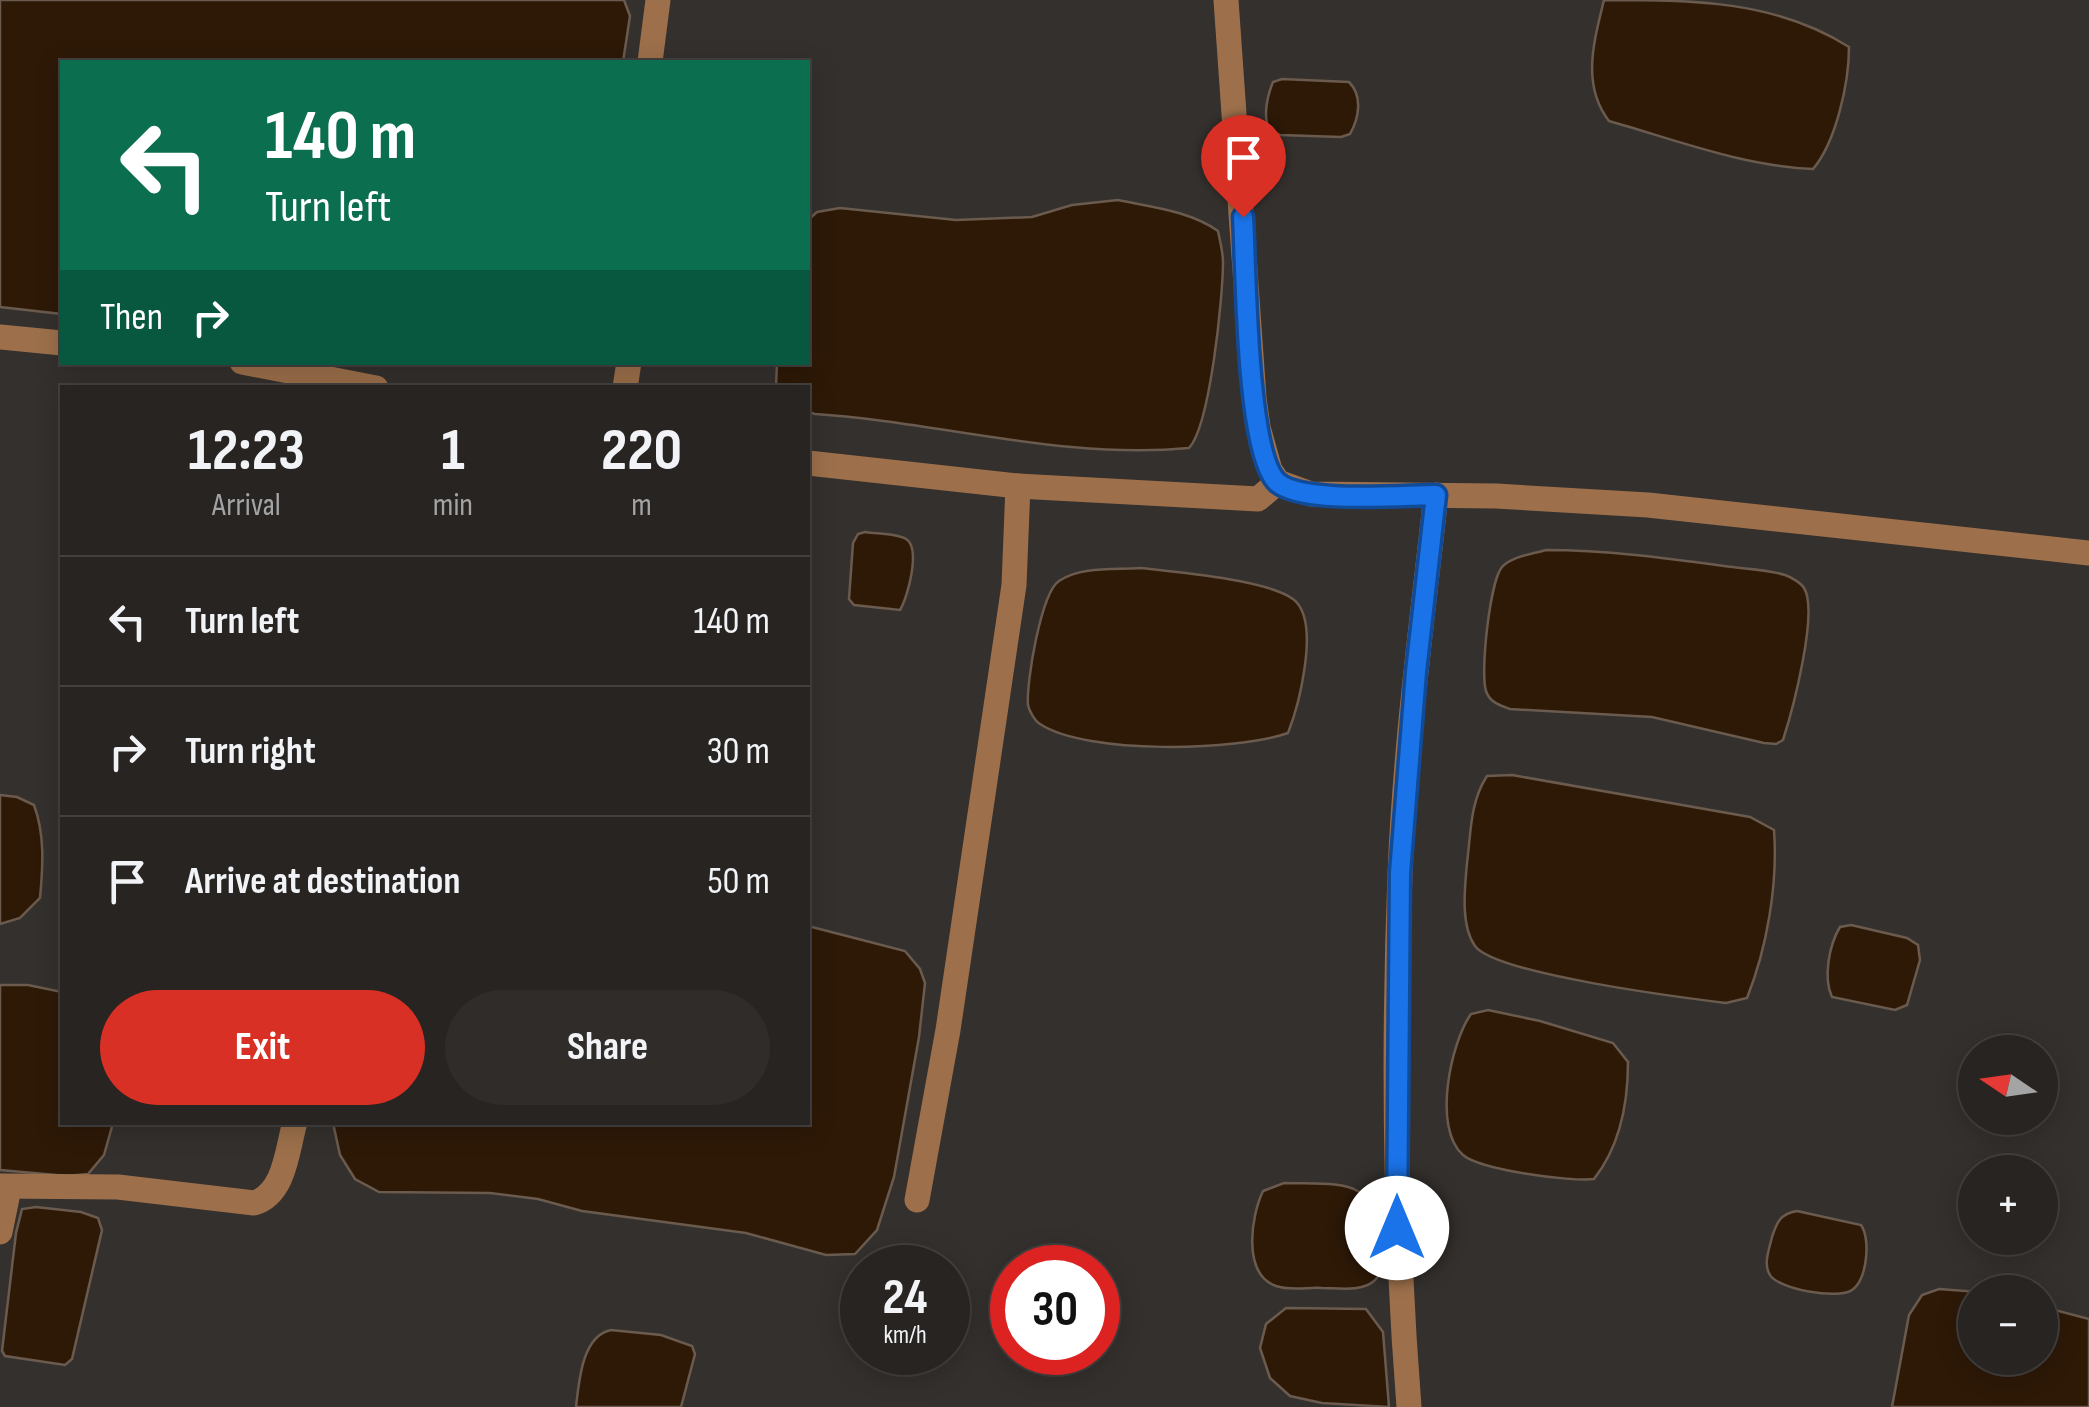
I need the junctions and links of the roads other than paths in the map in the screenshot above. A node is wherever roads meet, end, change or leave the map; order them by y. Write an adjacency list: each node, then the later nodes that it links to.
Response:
1 (658, 0): 3 (street)
2 (1226, 0): 9 (street)
3 (650, 60)
4 (0, 336): 5 (street)
5 (60, 343)
6 (257, 365): 7 (street)
7 (361, 385)
8 (810, 463): 10 (street)
9 (1278, 482): 10 (street); 11 (street)
10 (1018, 486): 15 (street)
11 (1436, 495): 12 (street); 17 (street)
12 (2089, 553)
13 (293, 1125): 14 (street)
14 (5, 1187): 16 (street)
15 (917, 1200)
16 (0, 1232)
17 (1409, 1407)

